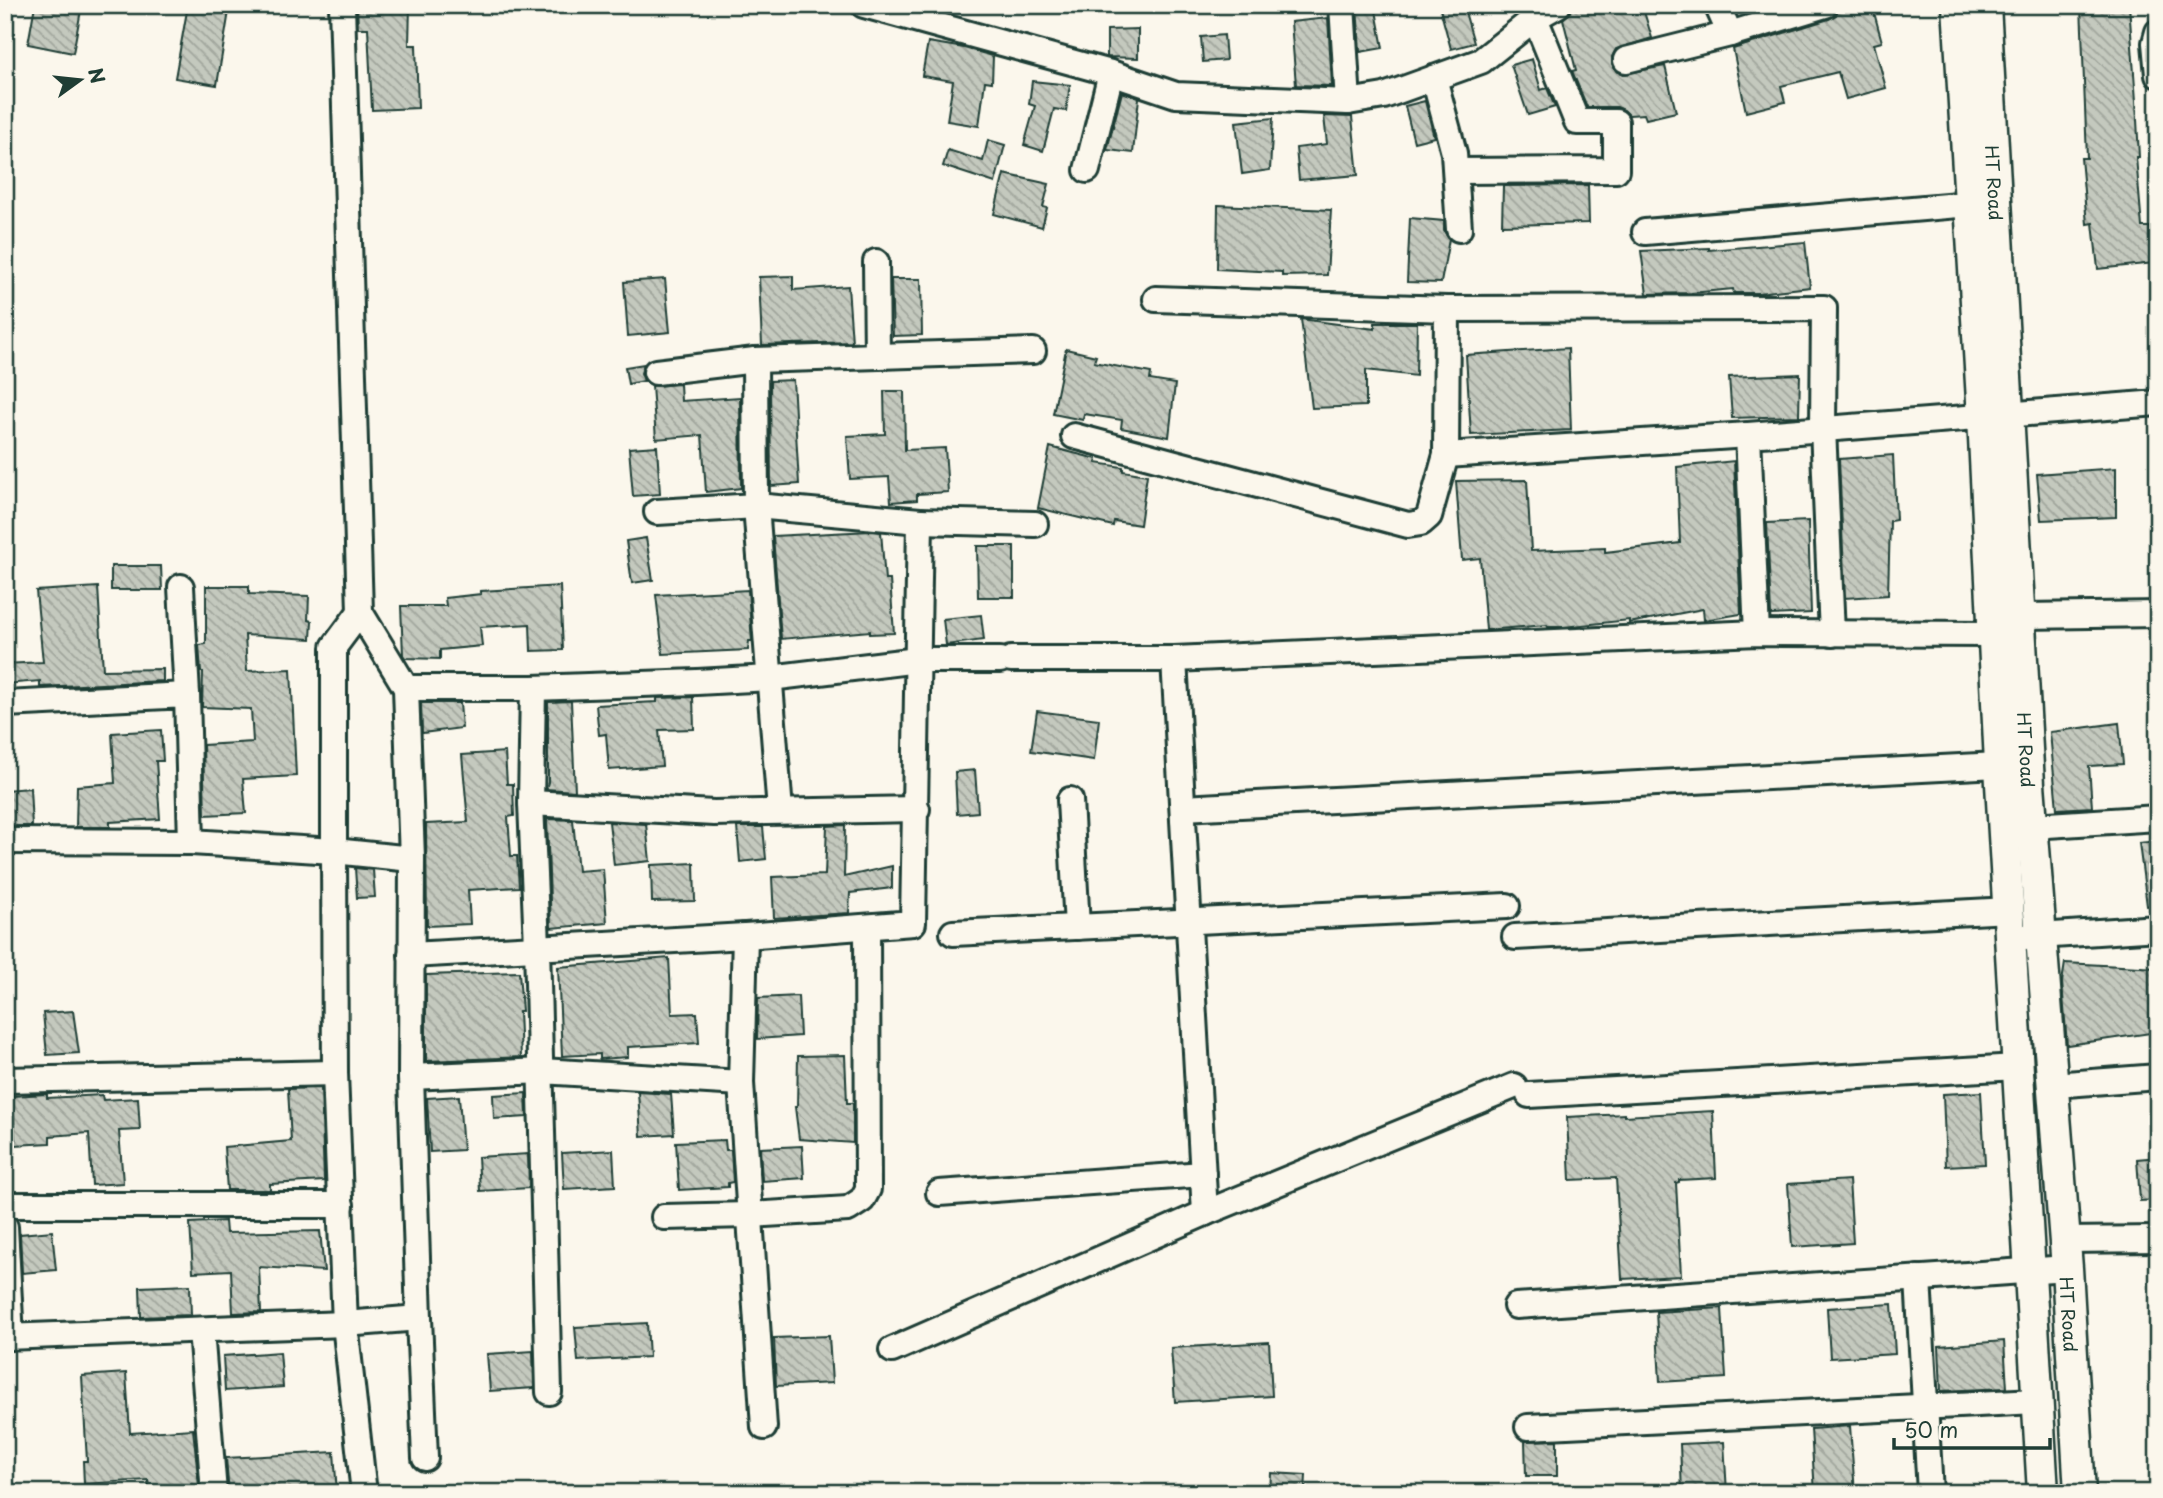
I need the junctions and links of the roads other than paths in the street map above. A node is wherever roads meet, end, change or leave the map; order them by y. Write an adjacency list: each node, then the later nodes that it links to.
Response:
1 (342, 5): 41 (street)
2 (864, 5): 13 (street)
3 (1342, 5): 17 (street)
4 (1558, 5): 9 (street)
5 (1717, 5): 11 (street)
6 (1825, 5): 11 (street)
7 (1958, 5): 16 (street, HT Road)
8 (1985, 5): 16 (street, HT Road)
9 (1535, 19): 15 (street); 19 (street)
10 (2158, 32): 14 (street)
11 (1730, 34): 12 (street)
12 (1626, 60)
13 (1111, 73): 17 (street); 18 (street)
14 (2158, 75)
15 (1434, 78): 17 (street); 19 (street)
16 (1976, 88): 20 (street, HT Road); 31 (street, HT Road)
17 (1348, 102)
18 (1087, 170)
19 (1456, 171): 21 (street)
20 (1970, 204): 22 (street); 31 (street, HT Road)
21 (1459, 229)
22 (1646, 232)
23 (876, 262): 27 (street)
24 (1156, 299): 25 (street)
25 (1447, 309): 32 (street); 35 (street)
26 (1033, 351): 27 (street)
27 (877, 356): 28 (street)
28 (755, 360): 29 (street); 36 (street)
29 (656, 372)
30 (2158, 403): 31 (street)
31 (1996, 416): 32 (street); 43 (street, HT Road); 46 (street, HT Road)
32 (1823, 428): 33 (street); 45 (street)
33 (1748, 435): 35 (street); 44 (street)
34 (1074, 436): 35 (street)
35 (1446, 455)
36 (756, 506): 37 (street); 38 (street); 49 (street)
37 (657, 512)
38 (920, 521): 39 (street); 48 (street)
39 (1035, 524)
40 (181, 587): 52 (street)
41 (360, 612): 50 (street); 64 (street)
42 (2158, 614): 43 (street)
43 (2020, 616): 46 (street); 54 (street, HT Road)
44 (1756, 633): 45 (street); 47 (street)
45 (1832, 634): 46 (street)
46 (1992, 634): 54 (street, HT Road)
47 (1174, 659): 48 (street); 57 (street)
48 (918, 660): 49 (street); 58 (street)
49 (770, 677): 51 (street); 59 (street)
50 (406, 688): 51 (street); 65 (street)
51 (533, 688): 56 (street)
52 (187, 695): 53 (street); 63 (street)
53 (5, 704)
54 (2015, 764): 57 (street); 61 (street, HT Road)
55 (1070, 800): 70 (street)
56 (531, 803): 59 (street); 76 (street)
57 (1183, 808): 67 (street)
58 (916, 809): 59 (street); 69 (street)
59 (780, 811)
60 (2158, 818): 61 (street)
61 (2019, 827): 68 (street, HT Road); 75 (street, HT Road)
62 (5, 841): 63 (street)
63 (191, 842): 64 (street)
64 (334, 851): 65 (street); 80 (street)
65 (412, 859): 77 (street)
66 (1507, 906): 67 (street)
67 (1189, 922): 70 (street); 86 (street)
68 (2010, 924): 74 (street); 75 (street); 78 (street, HT Road)
69 (867, 927): 73 (street); 91 (street)
70 (1077, 927): 72 (street)
71 (2158, 928): 75 (street)
72 (953, 933)
73 (745, 936): 76 (street); 84 (street)
74 (1515, 936)
75 (2040, 936): 85 (street, HT Road)
76 (537, 946): 77 (street); 79 (street)
77 (411, 955): 81 (street)
78 (2017, 1066): 90 (street); 96 (street, HT Road)
79 (541, 1071): 81 (street); 84 (street); 104 (street)
80 (335, 1073): 83 (street); 89 (street)
81 (411, 1077): 99 (street)
82 (2158, 1077): 85 (street)
83 (5, 1080)
84 (741, 1083): 91 (street)
85 (2053, 1085): 95 (street, HT Road)
86 (1203, 1174): 87 (street); 90 (street)
87 (939, 1193)
88 (5, 1205): 89 (street)
89 (341, 1205): 100 (street)
90 (1205, 1213): 103 (street)
91 (749, 1215): 92 (street); 107 (street)
92 (664, 1217)
93 (5, 1227): 102 (street)
94 (2158, 1239): 95 (street)
95 (2066, 1254): 96 (street); 114 (street, HT Road)
96 (2029, 1270): 97 (street); 105 (street, HT Road)
97 (1918, 1278): 98 (street); 106 (street)
98 (1516, 1306)
99 (419, 1318): 100 (street); 109 (street)
100 (345, 1324): 101 (street); 111 (street)
101 (201, 1330): 102 (street); 110 (street)
102 (8, 1337)
103 (892, 1350)
104 (549, 1392)
105 (2036, 1401): 106 (street); 113 (street, HT Road)
106 (1925, 1407): 108 (street); 112 (street)
107 (764, 1427)
108 (1528, 1427)
109 (425, 1458)
110 (214, 1493)
111 (363, 1493)
112 (1930, 1493)
113 (2043, 1493)
114 (2080, 1493)

